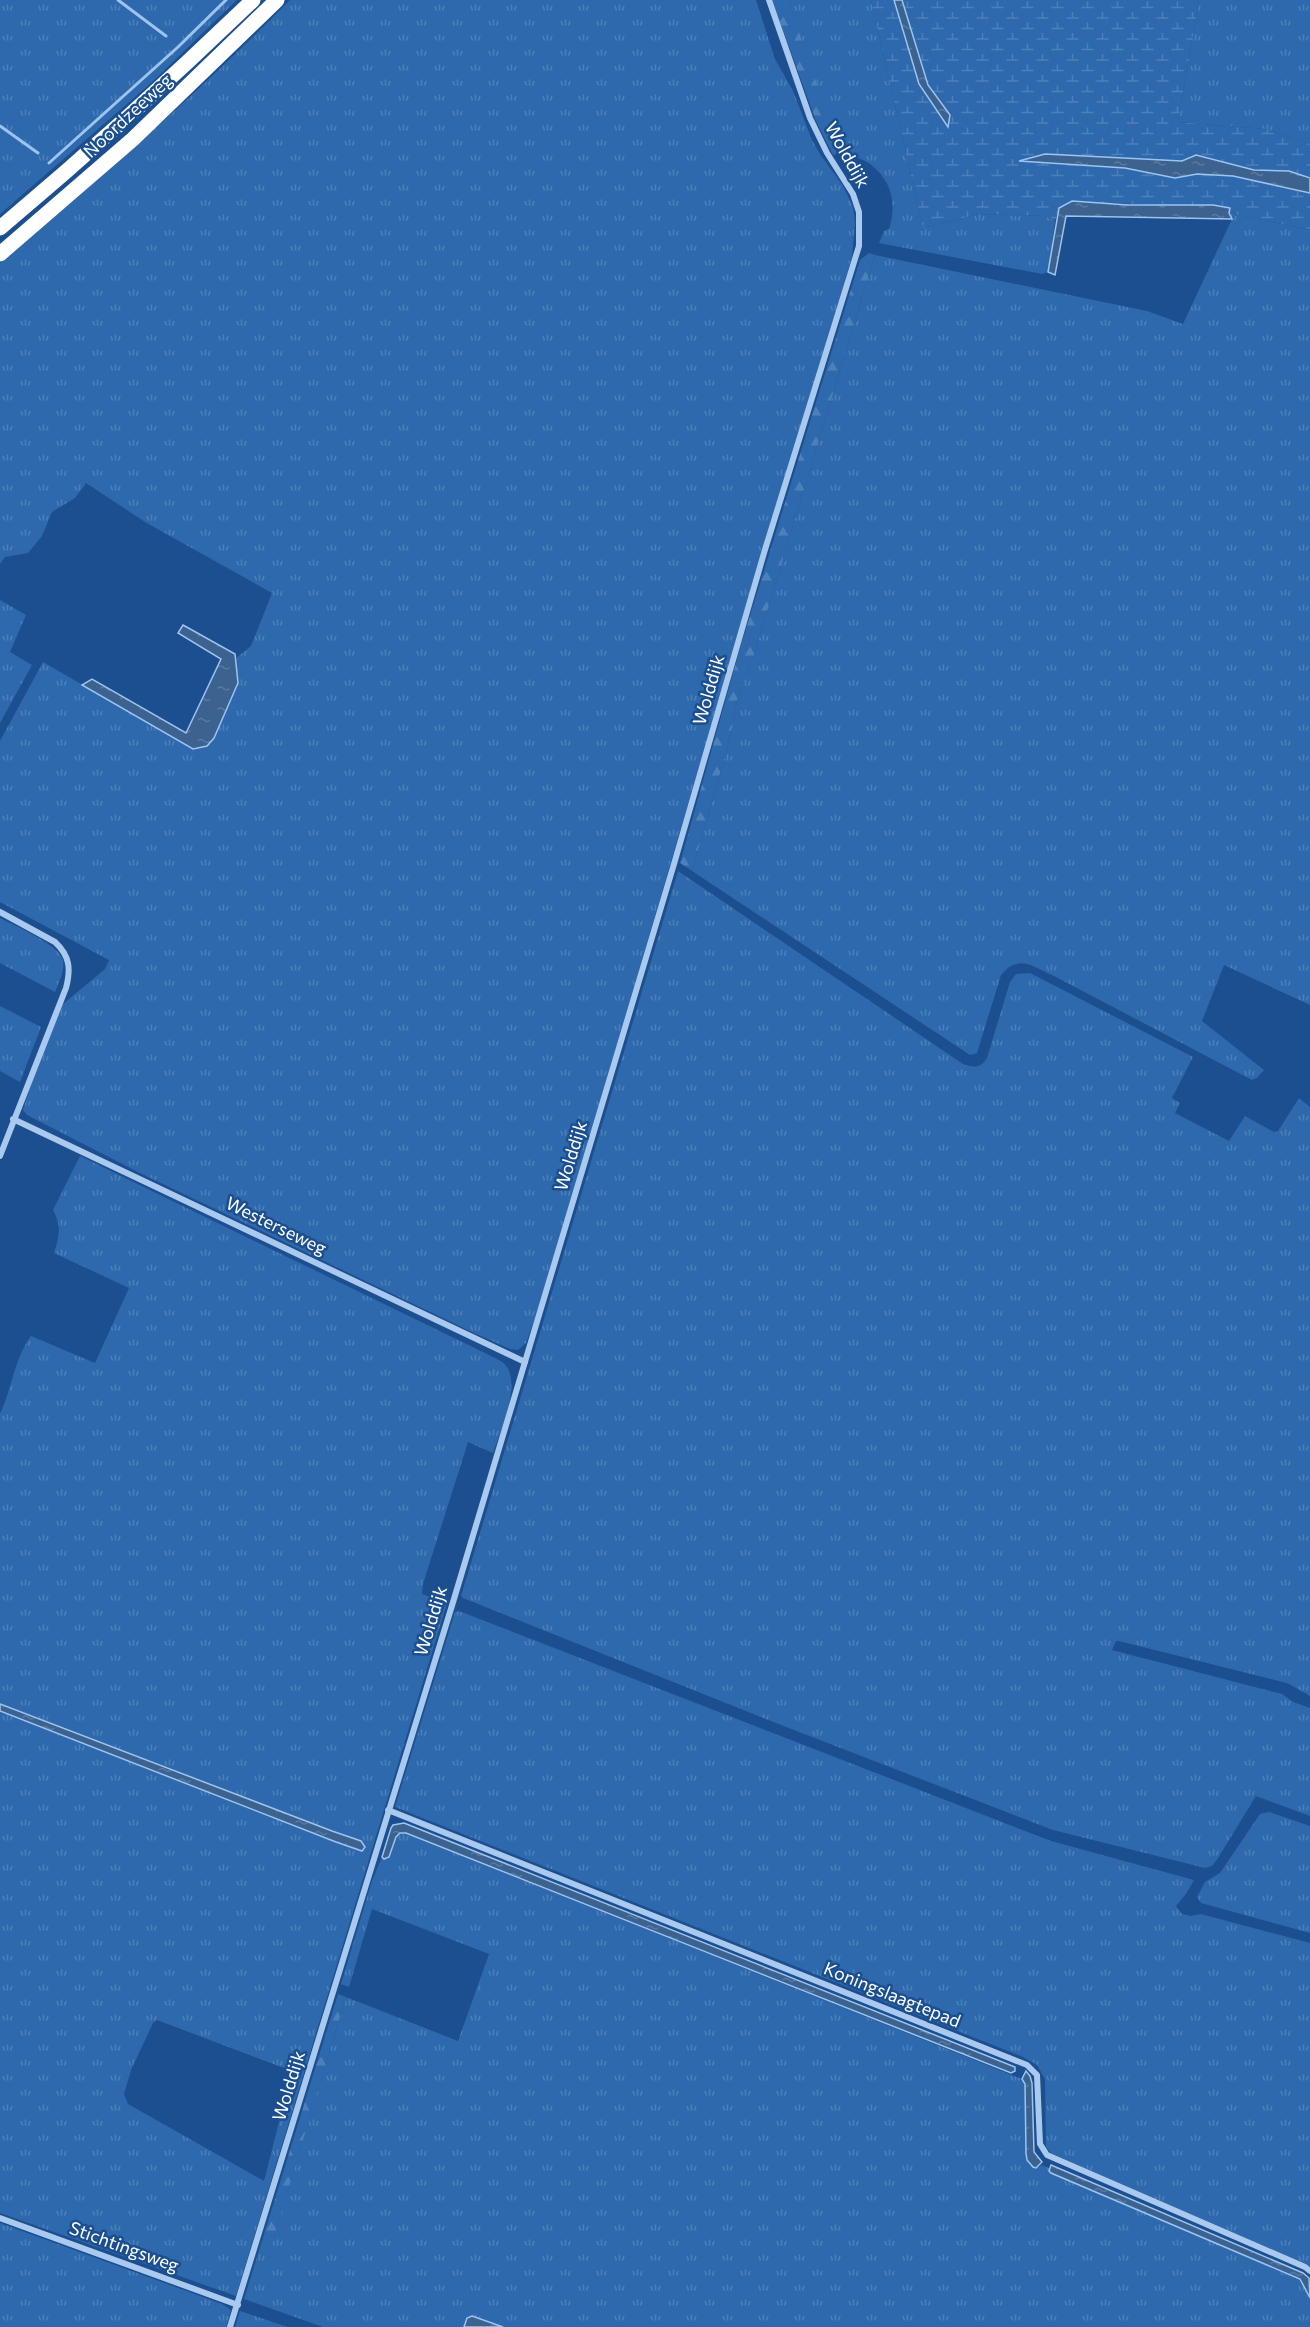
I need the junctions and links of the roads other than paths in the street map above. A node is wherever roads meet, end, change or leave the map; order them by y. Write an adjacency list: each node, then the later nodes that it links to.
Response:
1 (253, 0): 4 (highway, Noordzeeweg)
2 (277, 0): 5 (highway, Noordzeeweg)
3 (769, 0): 9 (street, Wolddijk)
4 (0, 228)
5 (0, 254)
6 (0, 912): 7 (street)
7 (13, 1119): 8 (street); 9 (street, Westerseweg)
8 (0, 1156)
9 (525, 1362): 10 (street, Wolddijk)
10 (388, 1810): 12 (street, Koningslaagtepad); 13 (street, Wolddijk)
11 (0, 2218): 13 (street, Stichtingsweg)
12 (1310, 2271)
13 (238, 2305): 14 (street, Wolddijk)
14 (231, 2327)

